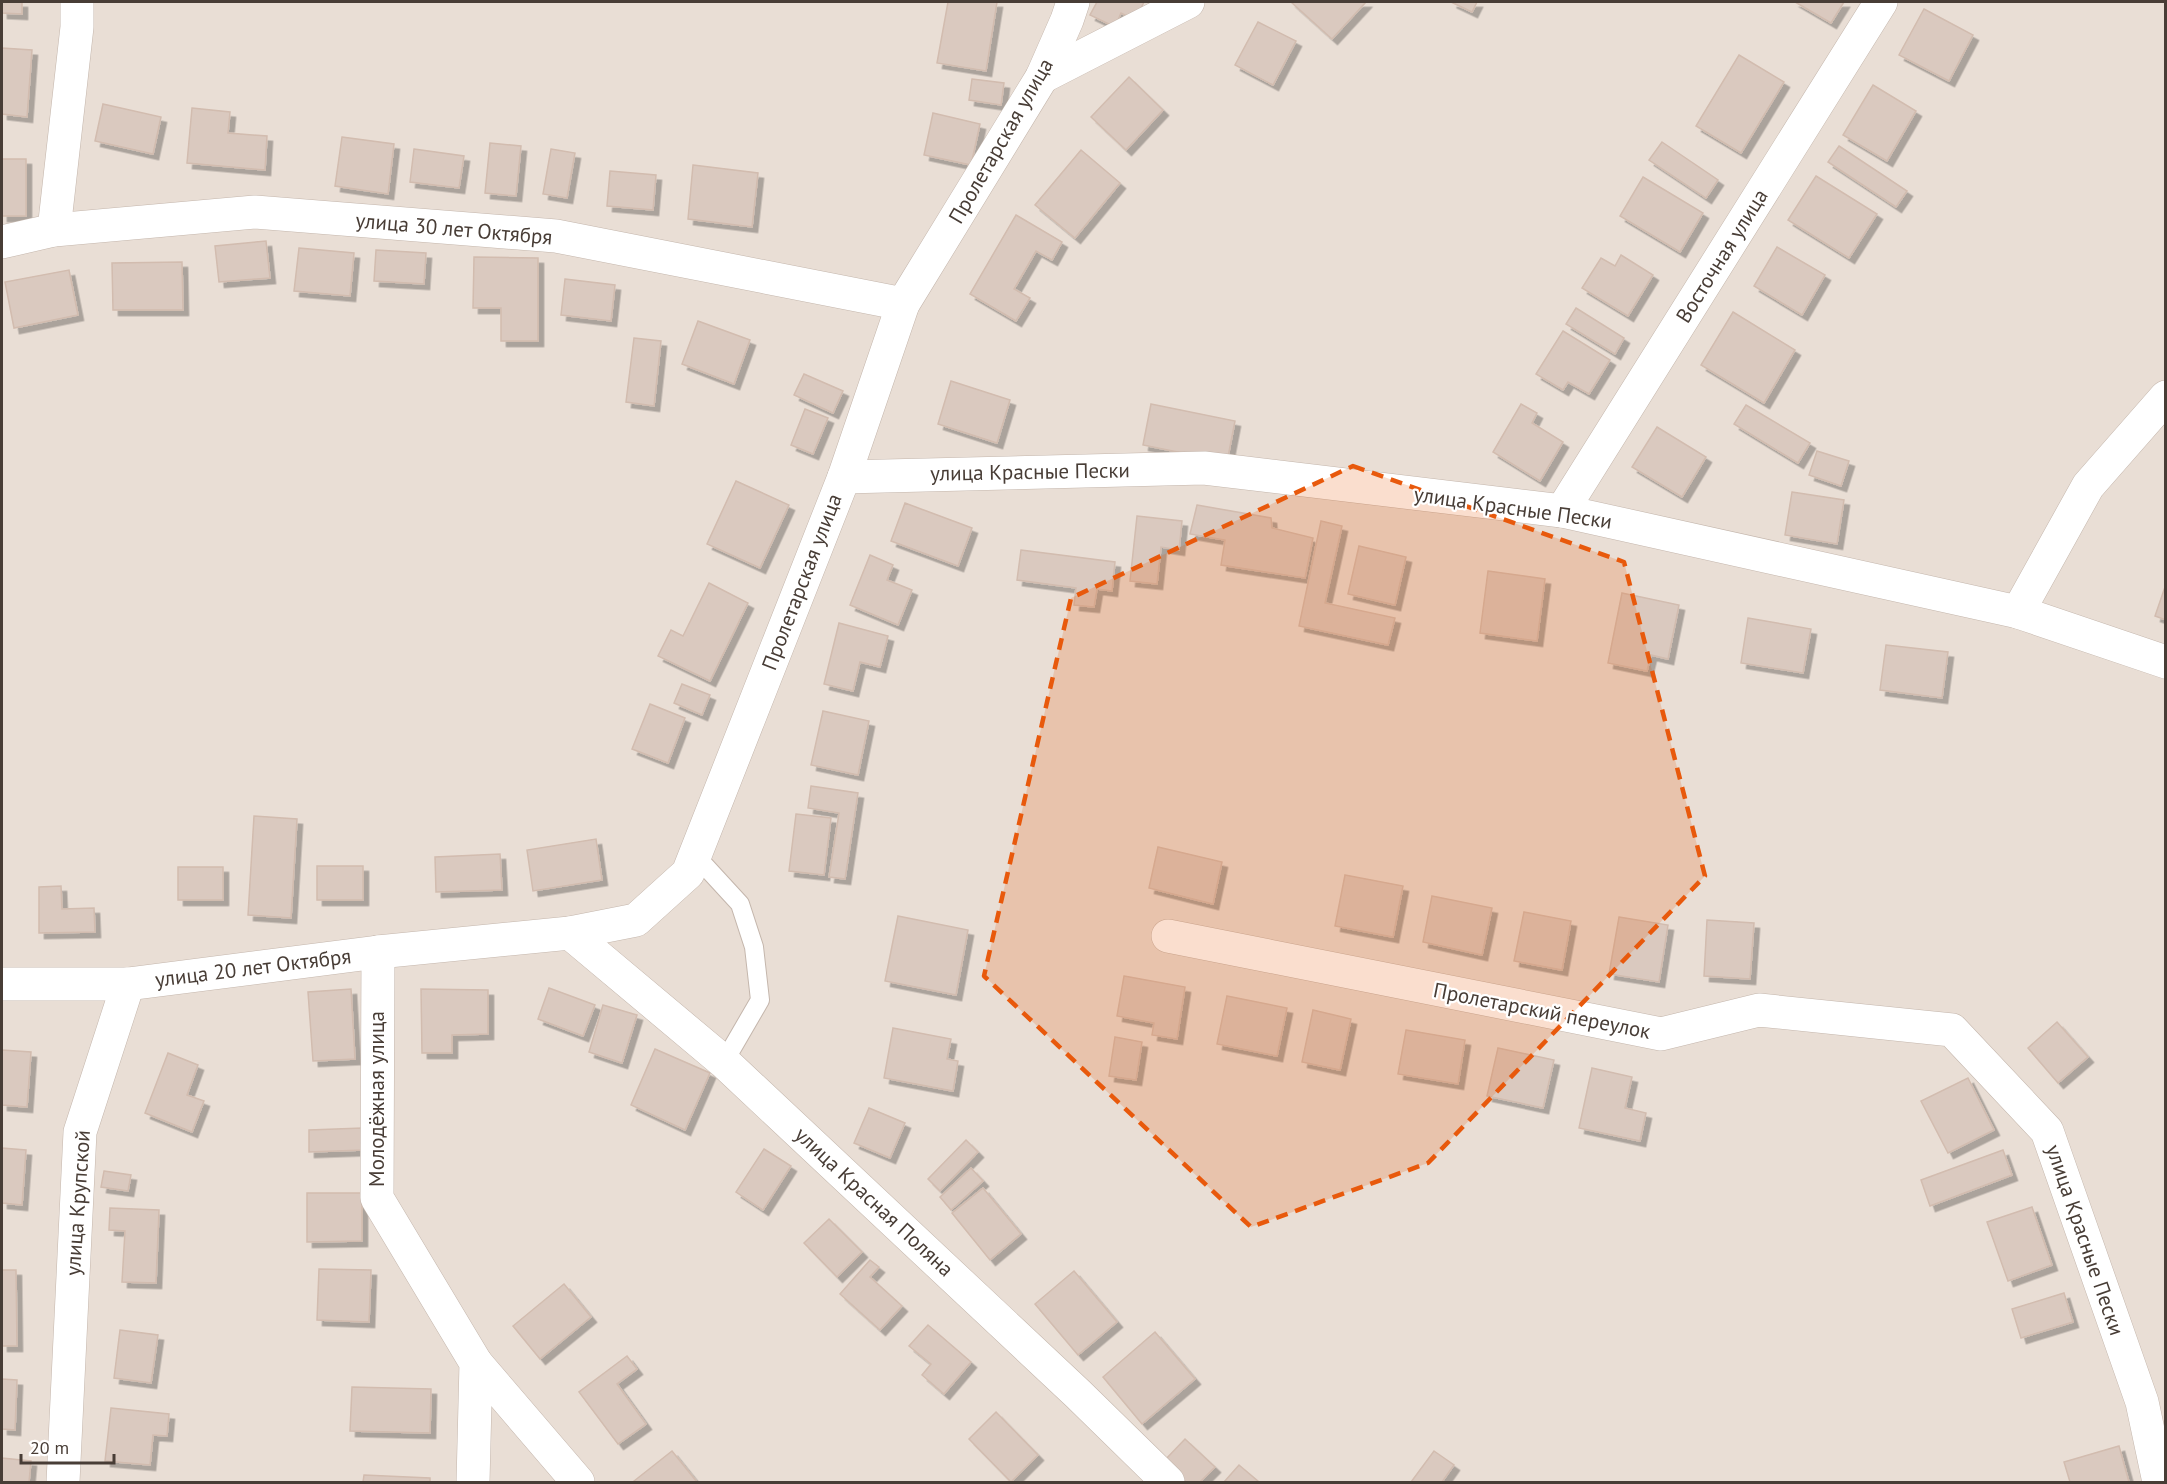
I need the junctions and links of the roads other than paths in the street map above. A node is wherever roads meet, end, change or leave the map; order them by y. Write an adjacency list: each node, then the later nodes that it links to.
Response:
1 (77, 2): 6 (street)
2 (1073, 2): 5 (street, Пролетарская улица)
3 (1188, 2): 5 (street)
4 (1881, 2): 11 (street, Восточная улица)
5 (1042, 77): 8 (street, Пролетарская улица)
6 (54, 230): 7 (street, улица 30 лет Октября); 8 (street, улица 30 лет Октября)
7 (2, 242)
8 (903, 304): 10 (street, Пролетарская улица)
9 (2166, 397): 12 (street)
10 (844, 477): 11 (street, улица Красные Пески); 14 (street, Пролетарская улица)
11 (1562, 511): 12 (street, улица Красные Пески)
12 (2018, 612): 13 (street, улица Красные Пески)
13 (2166, 662)
14 (695, 855): 15 (street, Пролетарская улица); 21 (lane)
15 (570, 933): 17 (street, Пролетарская улица); 21 (street, улица Красная Поляна)
16 (1168, 936): 20 (street, Пролетарский переулок)
17 (378, 951): 19 (street, улица 20 лет Октября); 22 (street, Молодёжная улица)
18 (2, 984): 19 (street)
19 (128, 984): 23 (street, улица Крупской)
20 (1952, 1030): 27 (street, улица Красные Пески)
21 (724, 1062): 26 (street, улица Красная Поляна)
22 (476, 1363): 24 (street); 25 (street, Молодёжная улица)
23 (63, 1482)
24 (473, 1482)
25 (578, 1482)
26 (1168, 1482)
27 (2159, 1482)

